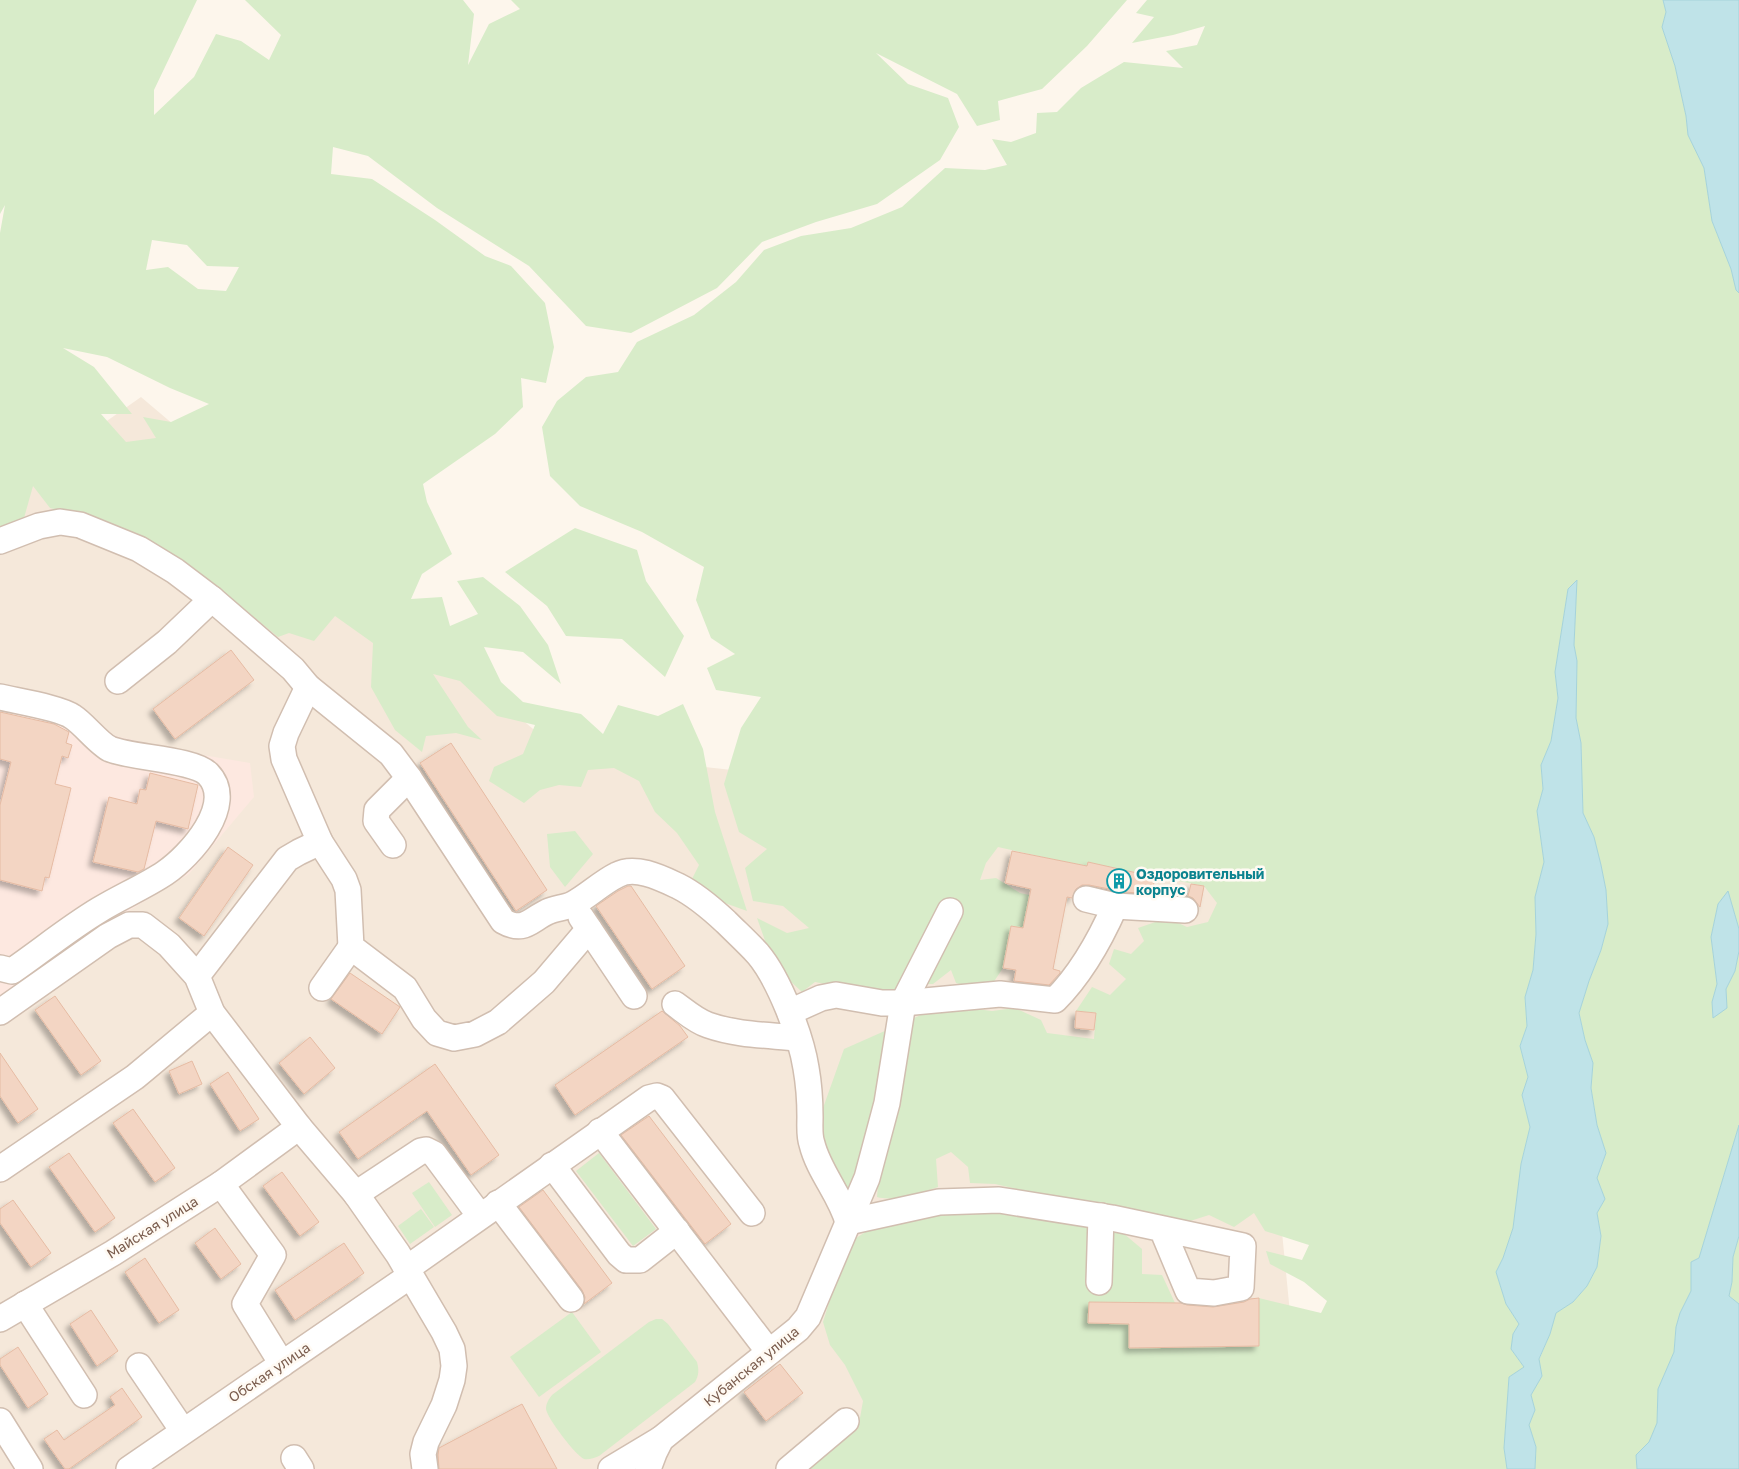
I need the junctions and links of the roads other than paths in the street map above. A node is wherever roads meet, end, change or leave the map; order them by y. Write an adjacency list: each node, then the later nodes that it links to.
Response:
1 (0, 541): 2 (street)
2 (212, 599): 3 (street); 4 (street)
3 (118, 681)
4 (308, 687): 6 (street); 7 (street)
5 (0, 697): 16 (street)
6 (410, 778): 8 (street); 10 (street)
7 (320, 842): 15 (street); 17 (street)
8 (394, 845)
9 (1086, 899): 11 (street)
10 (572, 905): 14 (street); 23 (street)
11 (1115, 906): 12 (street); 20 (street)
12 (1185, 910)
13 (950, 911): 20 (street, Кубанская улица)
14 (589, 929): 15 (street); 19 (street)
15 (351, 947): 18 (street)
16 (0, 968)
17 (197, 976): 22 (street); 24 (street)
18 (322, 988)
19 (634, 996)
20 (902, 1003): 23 (street); 35 (street, Кубанская улица)
21 (676, 1004): 25 (street)
22 (0, 1012)
23 (790, 1012): 25 (street)
24 (212, 1013): 26 (street); 29 (street)
25 (797, 1038): 35 (street)
26 (299, 1127): 30 (street, Майская улица); 31 (street)
27 (600, 1131): 28 (street, Обская улица); 33 (street, Обская улица); 37 (street)
28 (552, 1165): 32 (street, Обская улица); 37 (street)
29 (0, 1169)
30 (221, 1184): 41 (street, Майская улица); 44 (street)
31 (356, 1194): 32 (street); 38 (street)
32 (489, 1210): 38 (street, Обская улица); 40 (street)
33 (752, 1213)
34 (1101, 1216): 35 (street); 36 (street); 39 (street)
35 (848, 1222): 43 (street, Кубанская улица)
36 (1162, 1229)
37 (677, 1231): 43 (street)
38 (408, 1272): 44 (street, Обская улица); 53 (street)
39 (1099, 1282)
40 (570, 1299)
41 (25, 1304): 42 (street, Майская улица); 46 (street)
42 (0, 1319)
43 (769, 1352): 50 (street, Кубанская улица)
44 (282, 1364): 49 (street, Обская улица)
45 (139, 1366): 49 (street)
46 (84, 1395)
47 (0, 1421): 51 (street)
48 (846, 1421): 56 (street)
49 (183, 1431): 52 (street, Обская улица)
50 (661, 1439): 54 (street); 55 (street, Кубанская улица)
51 (30, 1469)
52 (129, 1469)
53 (426, 1469)
54 (611, 1469)
55 (648, 1469)
56 (789, 1469)

